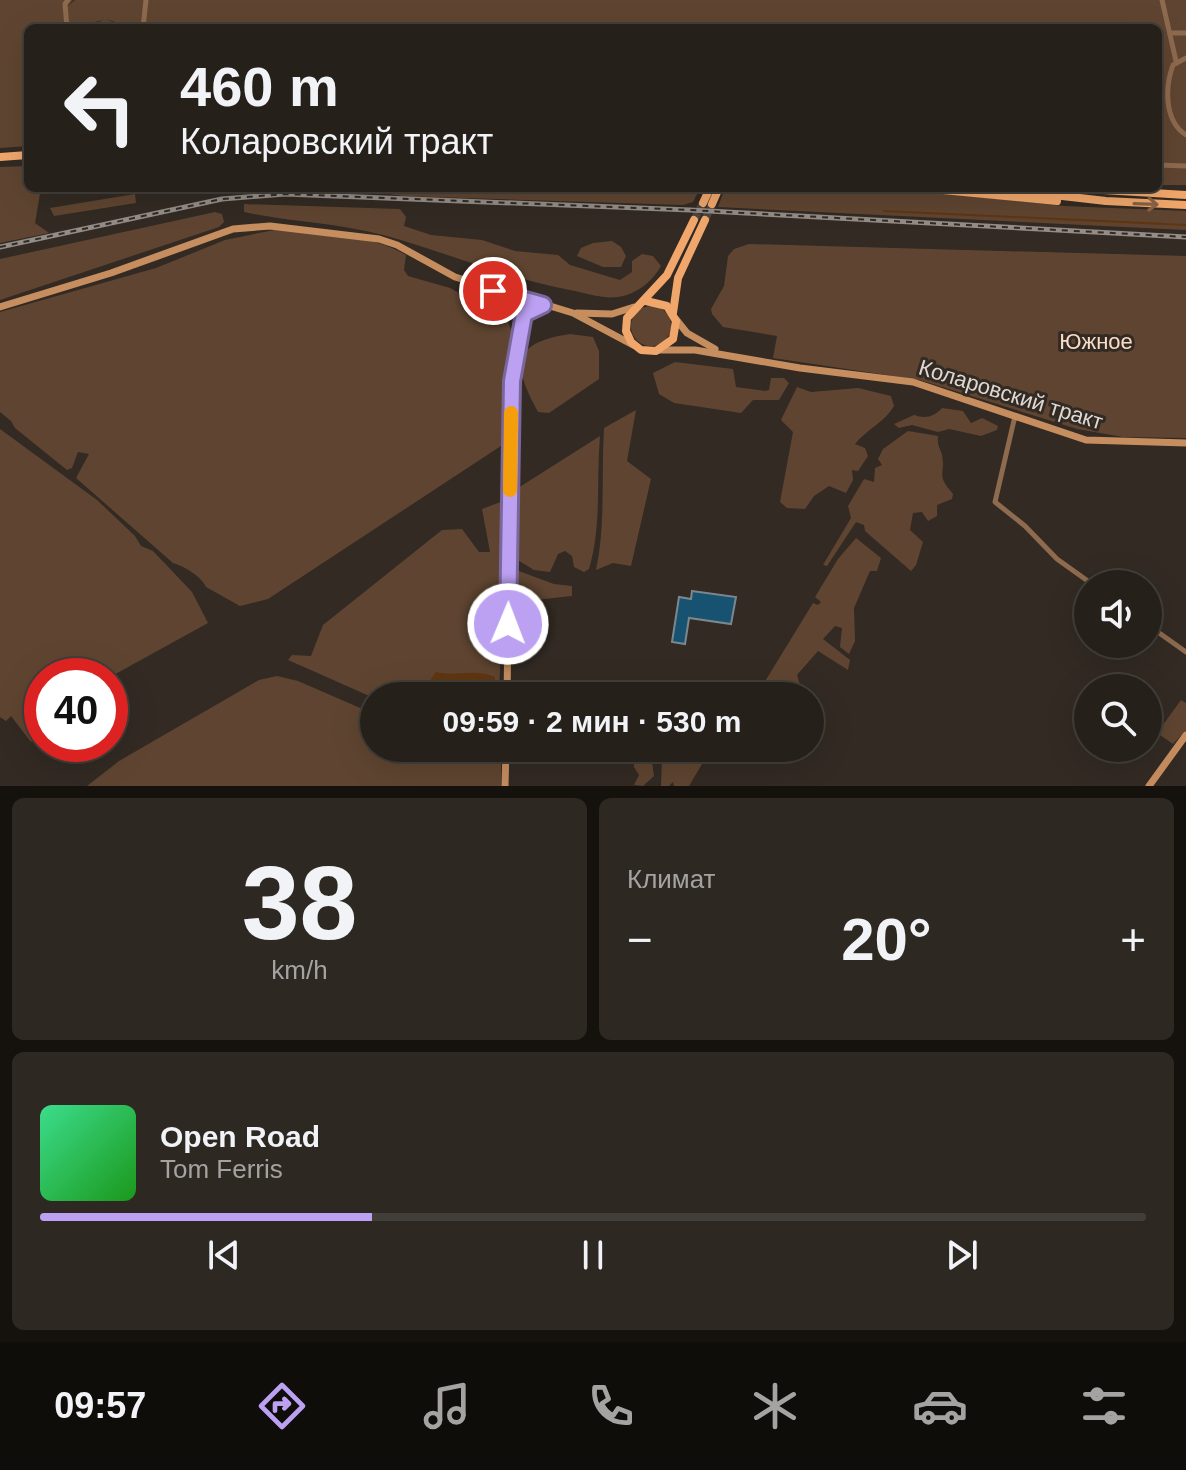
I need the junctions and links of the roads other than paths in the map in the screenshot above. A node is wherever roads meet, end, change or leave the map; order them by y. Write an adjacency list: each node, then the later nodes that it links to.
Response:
1 (68, 0): 4 (street)
2 (146, 0): 5 (street)
3 (1162, 0): 6 (street)
4 (67, 24)
5 (143, 24)
6 (1170, 33): 7 (street); 9 (street)
7 (1186, 33)
8 (1186, 58): 9 (street)
9 (1176, 61): 10 (street)
10 (1186, 135)
11 (24, 155): 12 (main road)
12 (0, 157)
13 (1162, 165): 14 (street)
14 (1186, 166)
15 (713, 192): 21 (main road)
16 (963, 192): 20 (main road)
17 (1026, 192): 20 (main road)
18 (1136, 192): 19 (main road)
19 (1186, 195)
20 (1106, 201): 22 (main road, one-way to 22)
21 (707, 204)
22 (1186, 205)
23 (694, 220): 27 (main road)
24 (705, 220): 33 (main road)
25 (515, 297): 26 (main road); 29 (main road); 32 (main road)
26 (527, 301): 28 (main road); 32 (main road)
27 (646, 301): 30 (main road); 33 (main road)
28 (543, 305): 31 (main road); 32 (main road)
29 (0, 307)
30 (634, 307): 31 (main road); 34 (main road)
31 (573, 313): 34 (main road)
32 (524, 314): 42 (main road)
33 (674, 315): 35 (main road); 36 (main road, Коларовский тракт)
34 (634, 345): 35 (main road)
35 (659, 350): 36 (main road, Коларовский тракт)
36 (732, 355): 37 (main road, Коларовский тракт)
37 (1015, 416): 38 (main road, Коларовский тракт); 39 (street)
38 (1186, 443)
39 (1074, 571)
40 (1162, 635): 41 (street)
41 (1186, 652)
42 (507, 682)
43 (1186, 735): 46 (main road)
44 (506, 762): 45 (main road)
45 (505, 786)
46 (1149, 786)

